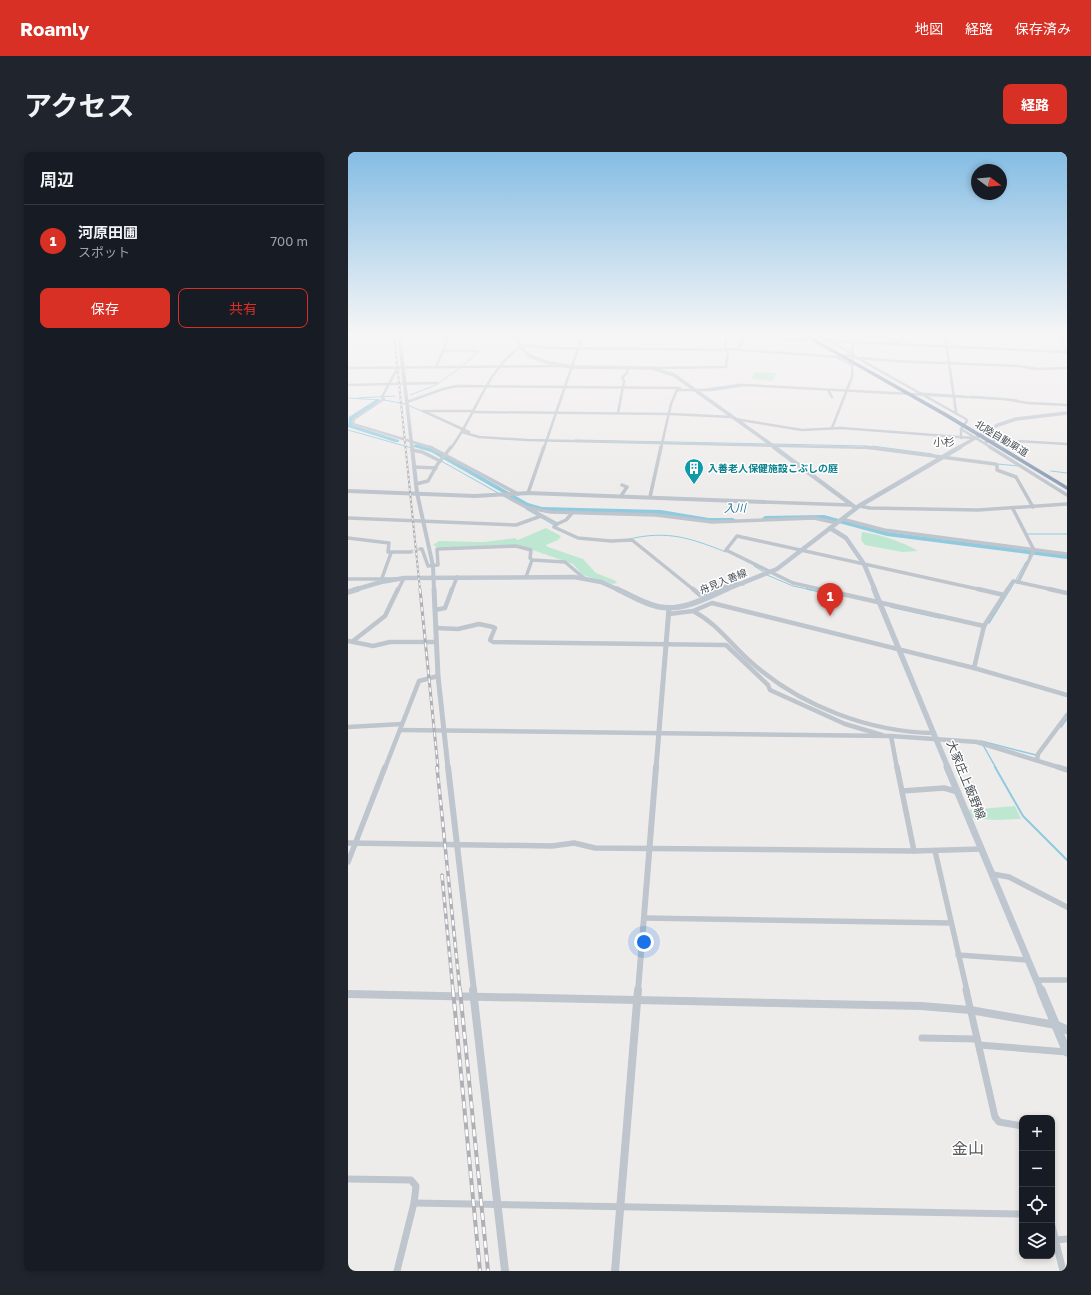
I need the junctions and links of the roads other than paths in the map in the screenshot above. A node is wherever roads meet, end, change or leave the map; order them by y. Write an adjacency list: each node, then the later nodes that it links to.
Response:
1 (388, 386): 41 (street)
2 (405, 386): 25 (street)
3 (478, 386): 25 (street)
4 (486, 386): 27 (street)
5 (503, 386): 15 (street)
6 (691, 386): 18 (main road)
7 (723, 386): 18 (street)
8 (730, 386): 18 (street)
9 (765, 386): 19 (street)
10 (783, 386): 20 (street)
11 (848, 386): 20 (street)
12 (897, 386): 21 (highway, 北陸自動車道)
13 (905, 386): 21 (street)
14 (954, 386): 23 (street)
15 (564, 387): 16 (street); 28 (street)
16 (622, 388): 17 (street); 29 (street)
17 (678, 389): 18 (street); 31 (street)
18 (695, 389): 33 (main road)
19 (828, 390): 20 (street); 24 (street)
20 (847, 390): 22 (street); 34 (street)
21 (919, 395): 22 (street); 23 (street); 32 (highway, 北陸自動車道)
22 (926, 395): 23 (street); 32 (street)
23 (955, 395): 26 (street); 32 (street)
24 (832, 397)
25 (407, 402): 41 (street)
26 (1067, 405)
27 (473, 412): 28 (street); 36 (street); 36 (street)
28 (555, 412): 29 (street); 39 (street)
29 (618, 413): 31 (street)
30 (1067, 413): 38 (main road, 舟見入善線)
31 (670, 414): 33 (street); 42 (street)
32 (951, 414): 35 (street); 45 (highway, 北陸自動車道)
33 (734, 418): 34 (street); 44 (main road)
34 (832, 428): 37 (street)
35 (961, 429): 37 (street); 38 (street)
36 (463, 430): 39 (street); 48 (street)
37 (961, 438): 38 (street)
38 (974, 438): 43 (street); 49 (main road, 舟見入善線)
39 (546, 439): 40 (street); 42 (street); 59 (street)
40 (602, 440)
41 (412, 442): 47 (street); 48 (street)
42 (663, 443): 44 (street); 64 (street)
43 (982, 443): 46 (street); 62 (street)
44 (771, 444): 49 (street); 67 (main road)
45 (997, 444): 54 (highway, 北陸自動車道); 56 (highway, 北陸自動車道)
46 (1067, 444)
47 (412, 450): 50 (street); 51 (street)
48 (446, 455): 50 (street); 60 (street)
49 (941, 456): 68 (main road, 舟見入善線); 70 (street)
50 (440, 460): 52 (street)
51 (414, 467): 52 (street); 53 (street)
52 (436, 468): 53 (street)
53 (416, 484): 58 (street)
54 (1067, 484)
55 (622, 485): 63 (street)
56 (1067, 488)
57 (348, 490): 58 (street)
58 (417, 493): 61 (street); 76 (street)
59 (528, 493): 60 (street); 63 (street)
60 (516, 494): 61 (street)
61 (505, 495): 69 (street)
62 (1067, 495)
63 (621, 496): 64 (street)
64 (650, 497): 65 (street)
65 (764, 502): 67 (street)
66 (1067, 504): 70 (street)
67 (850, 505): 68 (main road)
68 (858, 507): 71 (street); 75 (main road, 舟見入善線)
69 (529, 508): 72 (street); 73 (street)
70 (1033, 508): 71 (street)
71 (1012, 509): 84 (street)
72 (573, 512): 77 (street); 78 (street)
73 (541, 516): 76 (street); 78 (street)
74 (348, 518): 76 (street)
75 (842, 519): 77 (main road, 舟見入善線); 84 (street)
76 (423, 521): 89 (street)
77 (837, 523): 79 (main road, 舟見入善線)
78 (557, 524): 100 (street)
79 (830, 528): 82 (main road, 舟見入善線); 88 (main road, 大家庄上飯野線)
80 (348, 538): 85 (street)
81 (420, 549): 89 (street)
82 (801, 550): 88 (street); 90 (main road, 舟見入善線); 90 (street)
83 (410, 552): 85 (street)
84 (1034, 552): 86 (street); 99 (street)
85 (391, 554): 95 (street)
86 (1067, 554)
87 (532, 560): 89 (street); 93 (street); 97 (street)
88 (864, 564): 103 (street); 104 (main road, 大家庄上飯野線)
89 (433, 566): 91 (street)
90 (770, 572): 100 (main road, 舟見入善線); 104 (street)
91 (434, 577): 92 (main road, 舟見入善線); 96 (main road, 舟見入善線); 105 (street)
92 (457, 577): 93 (main road, 舟見入善線); 105 (street)
93 (526, 577): 97 (main road, 舟見入善線)
94 (348, 578): 95 (street)
95 (382, 578): 98 (street)
96 (404, 578): 98 (main road, 舟見入善線); 110 (street)
97 (584, 578): 106 (main road, 舟見入善線)
98 (398, 579): 101 (main road, 舟見入善線)
99 (1018, 582): 102 (street); 103 (street)
100 (743, 584): 106 (main road, 舟見入善線)
101 (348, 592)
102 (1067, 593)
103 (1005, 595): 108 (street)
104 (881, 604): 108 (street); 113 (main road, 大家庄上飯野線)
105 (435, 610): 109 (street)
106 (669, 611): 107 (street); 112 (street)
107 (693, 611): 113 (street); 124 (street)
108 (984, 626): 114 (street)
109 (436, 628): 111 (street); 112 (street)
110 (351, 641): 111 (street)
111 (436, 642): 115 (street)
112 (666, 644): 122 (street); 123 (street)
113 (899, 650): 114 (street); 124 (main road, 大家庄上飯野線)
114 (974, 668): 116 (street)
115 (438, 676): 118 (street); 121 (street)
116 (1067, 695)
117 (1067, 714): 125 (street)
118 (402, 724): 119 (street); 120 (street)
119 (348, 727)
120 (400, 730): 121 (street); 130 (street)
121 (444, 731): 122 (street); 131 (street)
122 (659, 734): 123 (street); 132 (street)
123 (889, 736): 124 (street); 127 (street)
124 (935, 736): 125 (street); 128 (main road, 大家庄上飯野線)
125 (1037, 760): 126 (street)
126 (1067, 770)
127 (902, 791): 128 (street); 134 (street)
128 (958, 792): 133 (main road, 大家庄上飯野線)
129 (348, 843): 130 (street)
130 (355, 843): 131 (street); 136 (street)
131 (458, 845): 132 (street); 146 (street)
132 (649, 848): 134 (street); 139 (street)
133 (981, 849): 135 (street); 137 (main road, 大家庄上飯野線)
134 (914, 851): 135 (street)
135 (935, 851): 140 (street)
136 (348, 862)
137 (992, 874): 138 (street); 142 (main road, 大家庄上飯野線)
138 (1067, 907)
139 (644, 918): 140 (street); 147 (street)
140 (952, 923): 141 (street)
141 (958, 955): 142 (street); 148 (street)
142 (1028, 960): 143 (main road, 大家庄上飯野線)
143 (1037, 980): 144 (street); 149 (main road, 大家庄上飯野線)
144 (1067, 980)
145 (348, 994): 146 (street)
146 (474, 997): 147 (street); 157 (street)
147 (637, 1000): 148 (street); 158 (street)
148 (970, 1010): 149 (street); 152 (street)
149 (1056, 1025): 150 (main road); 153 (main road, 大家庄上飯野線)
150 (1067, 1030)
151 (922, 1038): 152 (street)
152 (978, 1042): 153 (street); 154 (street)
153 (1067, 1052)
154 (1019, 1125)
155 (348, 1179): 156 (street)
156 (414, 1202): 157 (street); 162 (street)
157 (497, 1203): 158 (street); 163 (street)
158 (621, 1207): 159 (street); 164 (street)
159 (1019, 1214)
160 (1067, 1239): 161 (street)
161 (1055, 1240): 165 (street)
162 (397, 1271)
163 (506, 1271)
164 (615, 1271)
165 (1063, 1271)

